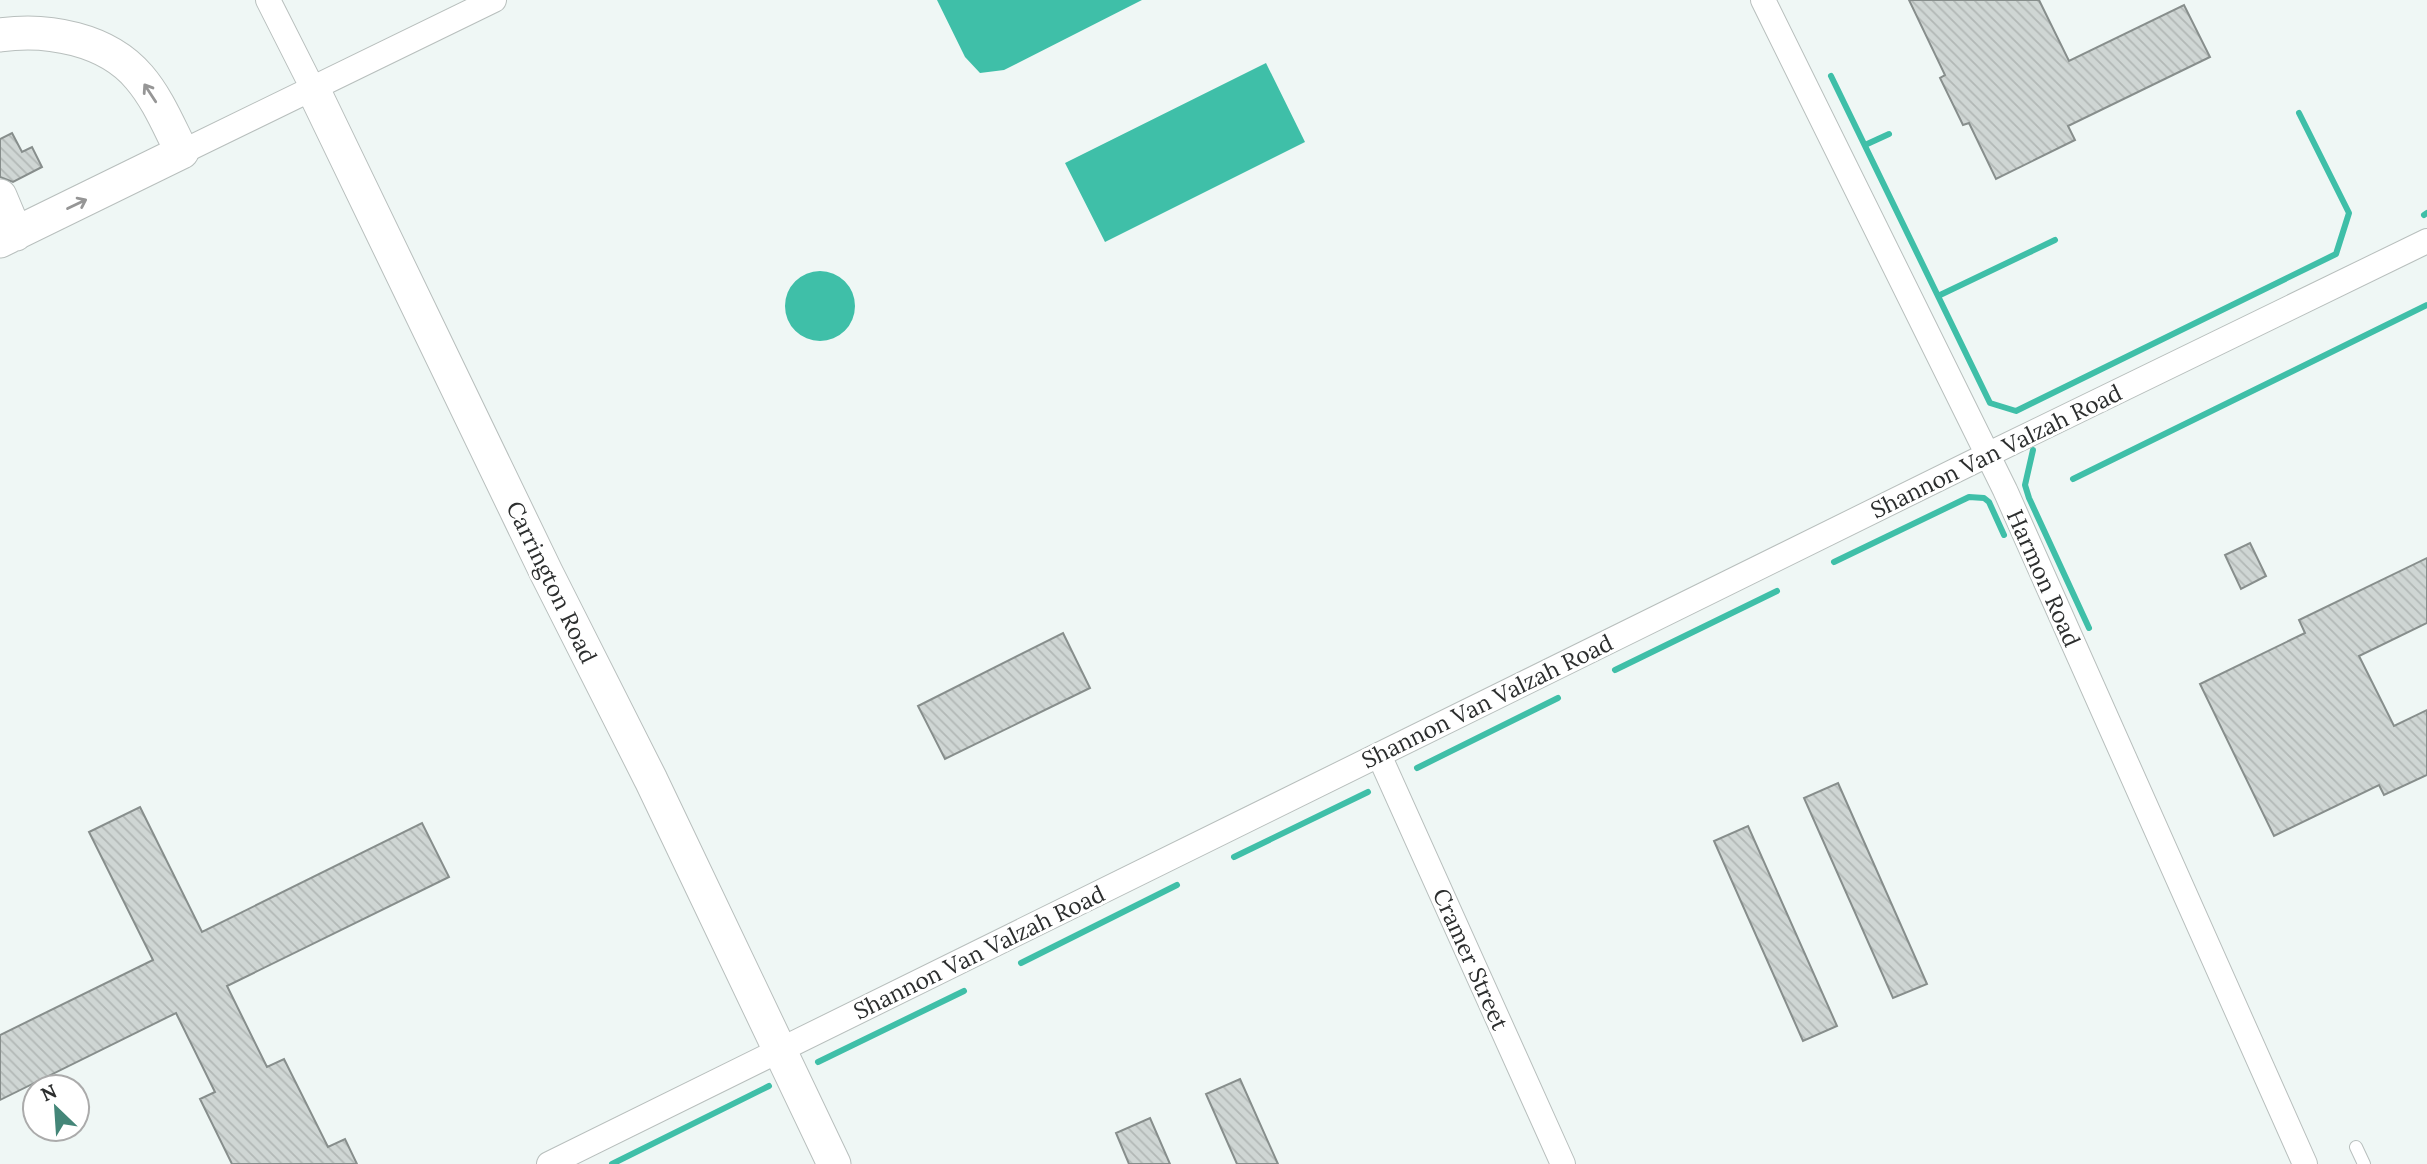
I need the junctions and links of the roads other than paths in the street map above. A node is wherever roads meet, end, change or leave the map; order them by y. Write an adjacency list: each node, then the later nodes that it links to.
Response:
1 (268, 0): 5 (street, Carrington Road)
2 (494, 0): 5 (street)
3 (1763, 0): 10 (street, Harmon Road)
4 (0, 35): 6 (street, one-way to 4)
5 (313, 89): 6 (street); 12 (street, Carrington Road)
6 (182, 152): 8 (street, one-way to 6)
7 (0, 196): 8 (street)
8 (5, 228)
9 (2427, 241): 10 (street, Shannon Van Valzah Road)
10 (1987, 455): 11 (street, Shannon Van Valzah Road); 17 (street, Harmon Road)
11 (1379, 755): 12 (street, Shannon Van Valzah Road); 16 (street, Cramer Street)
12 (781, 1049): 14 (street, Shannon Van Valzah Road); 15 (street, Carrington Road)
13 (2356, 1147): 18 (lane)
14 (549, 1164)
15 (834, 1164)
16 (1563, 1164)
17 (2305, 1164)
18 (2364, 1164)

